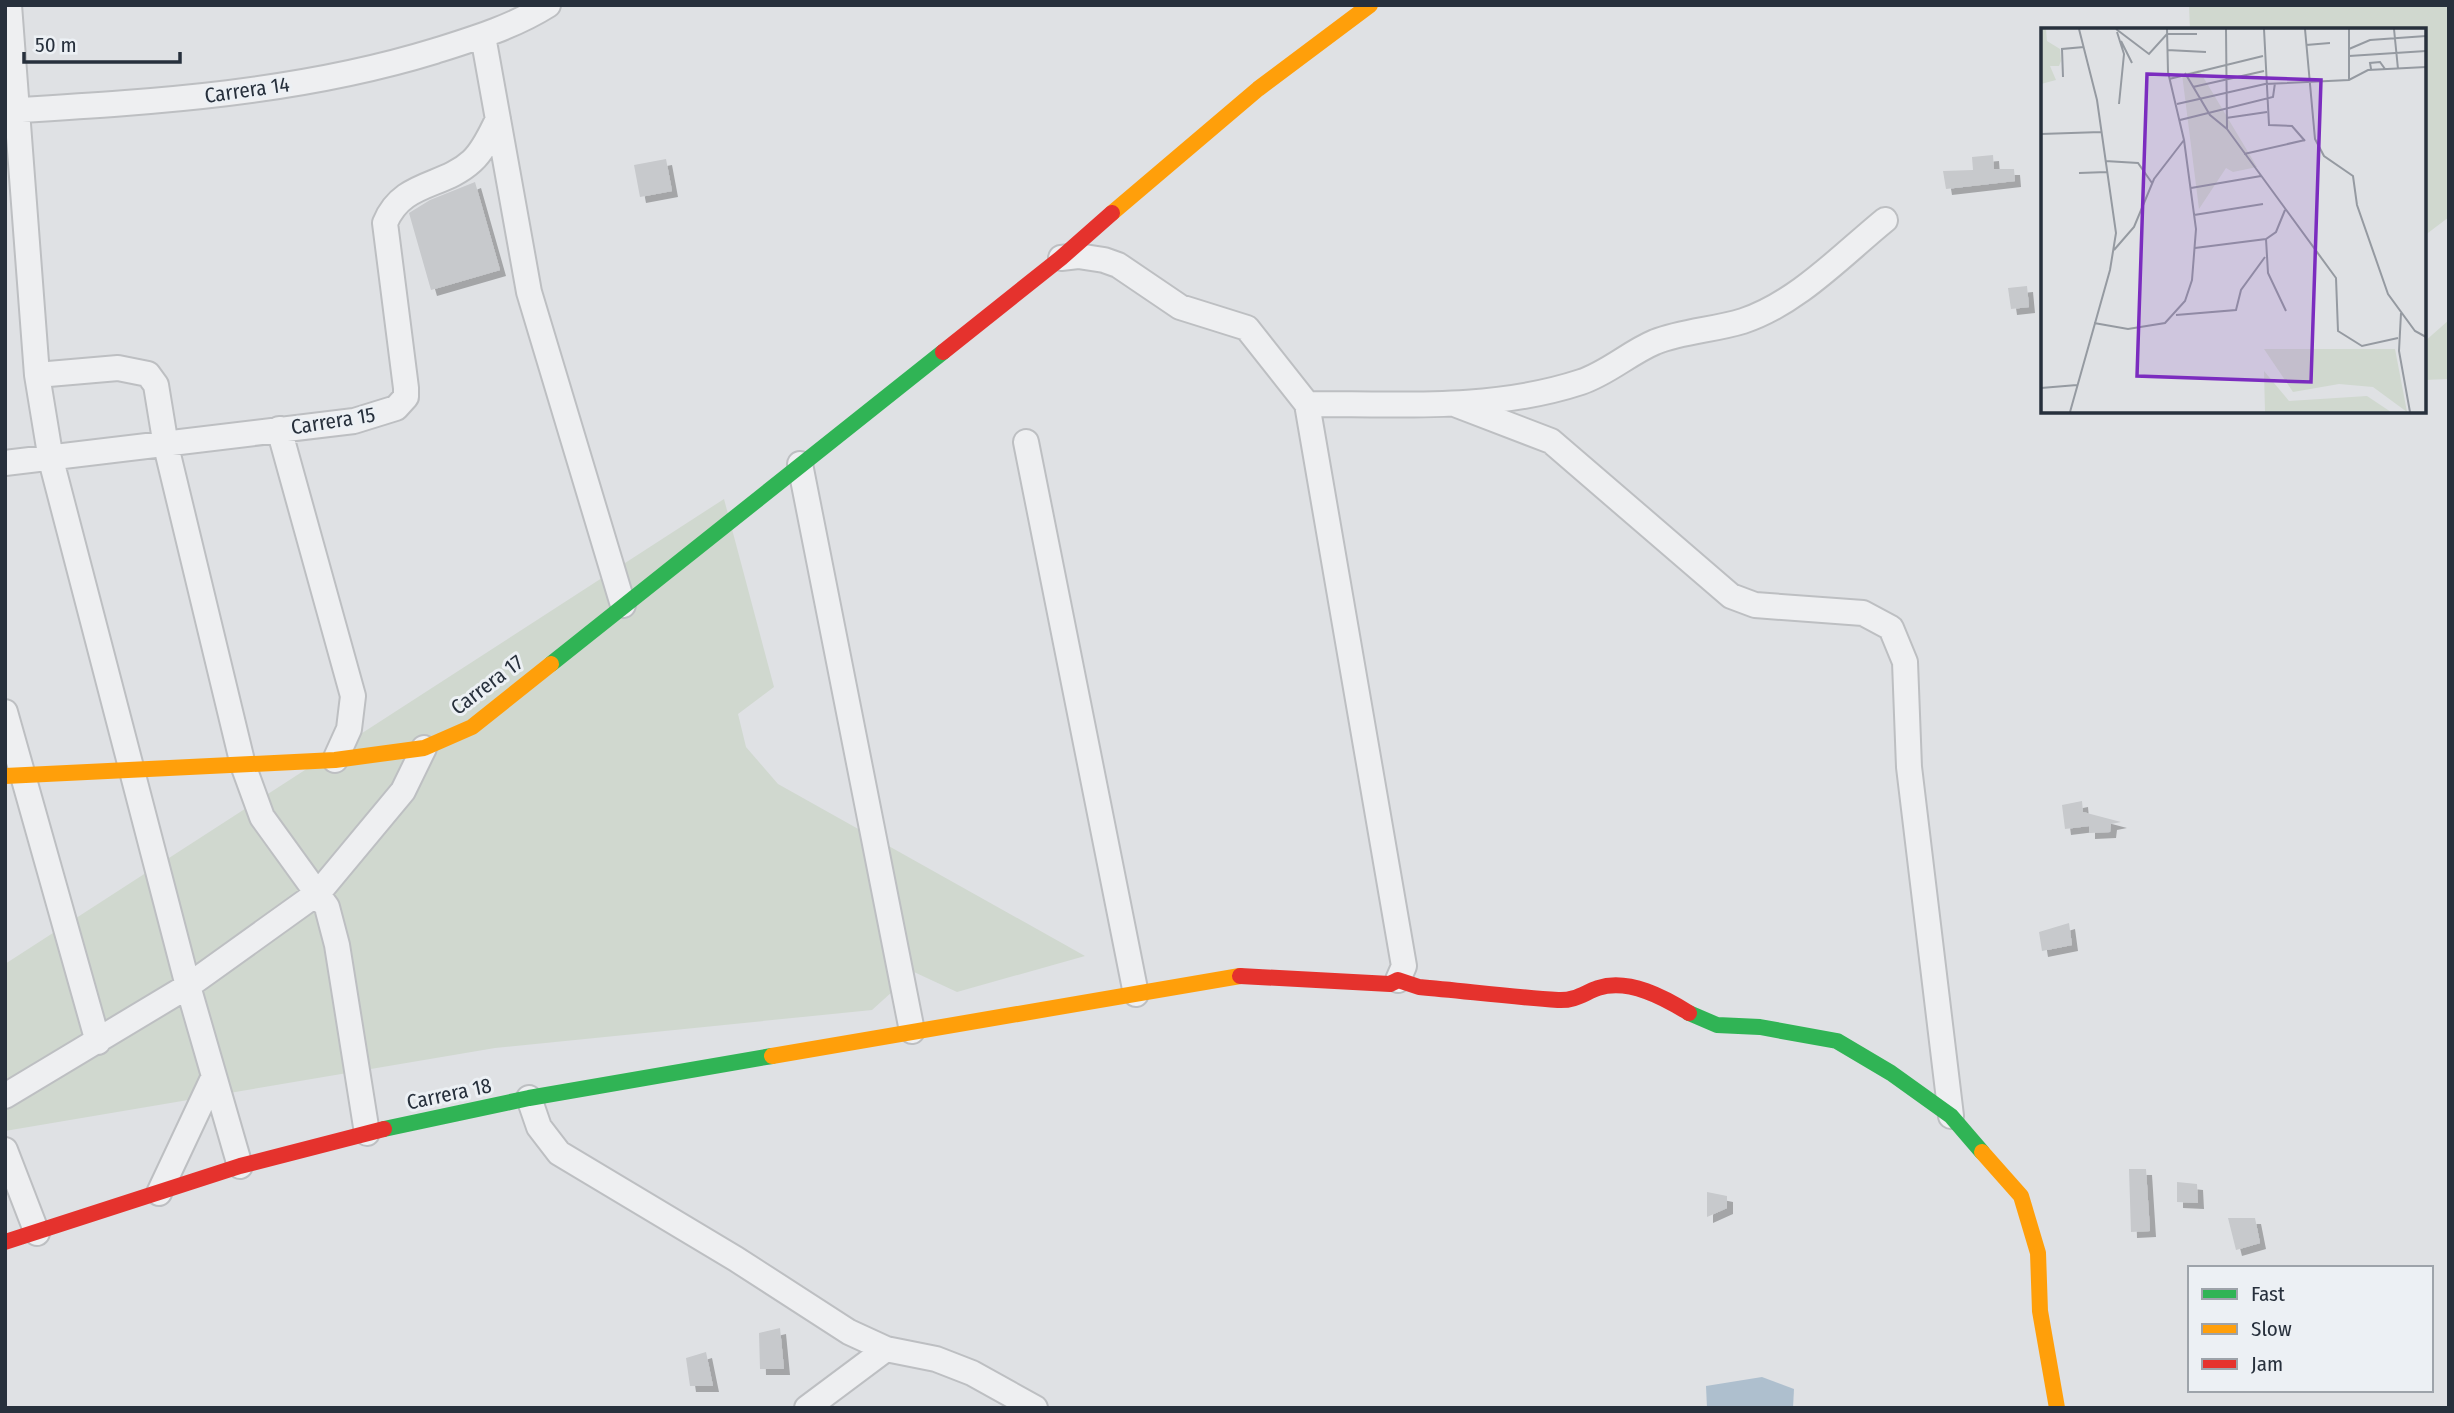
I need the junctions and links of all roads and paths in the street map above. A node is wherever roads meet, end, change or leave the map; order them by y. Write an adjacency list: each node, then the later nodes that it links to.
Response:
1 (9, 5): 5 (street)
2 (548, 5): 4 (street, Carrera 14)
3 (1370, 5): 8 (street, Carrera 17)
4 (483, 36): 5 (street, Carrera 14); 6 (street)
5 (10, 111): 9 (street)
6 (498, 119): 12 (street, Carrera 15); 18 (street)
7 (1885, 220): 11 (street)
8 (1061, 258): 10 (street); 17 (street, Carrera 17)
9 (37, 375): 14 (street); 15 (street)
10 (1307, 404): 11 (street); 26 (street)
11 (1457, 405): 34 (street)
12 (279, 429): 14 (street, Carrera 15); 21 (street)
13 (1026, 442): 28 (street)
14 (166, 446): 15 (street, Carrera 15); 22 (street)
15 (51, 460): 16 (street, Carrera 15); 23 (street)
16 (5, 463)
17 (800, 464): 18 (street, Carrera 17); 29 (street)
18 (623, 605): 20 (street, Carrera 17)
19 (5, 712): 24 (street)
20 (424, 748): 21 (street, Carrera 17); 25 (street)
21 (335, 760): 22 (street, Carrera 17)
22 (243, 765): 23 (street, Carrera 17); 25 (street)
23 (131, 771): 24 (street, Carrera 17); 27 (street)
24 (13, 776): 30 (street)
25 (318, 892): 27 (street); 35 (street)
26 (1398, 980): 28 (street, Carrera 18); 34 (street, Carrera 18)
27 (188, 986): 30 (street); 31 (street)
28 (1136, 994): 29 (street, Carrera 18)
29 (912, 1031): 33 (street, Carrera 18)
30 (98, 1042): 32 (street)
31 (214, 1076): 37 (street); 38 (street)
32 (5, 1096)
33 (529, 1098): 35 (street, Carrera 18); 41 (street)
34 (1951, 1116): 44 (street, Carrera 18)
35 (367, 1133): 37 (street, Carrera 18)
36 (5, 1150): 39 (street)
37 (240, 1166): 38 (street, Carrera 18)
38 (159, 1193): 39 (street, Carrera 18)
39 (37, 1233): 40 (street, Carrera 18)
40 (5, 1242)
41 (886, 1349): 42 (street); 43 (street)
42 (807, 1408)
43 (1035, 1408)
44 (2057, 1408)

